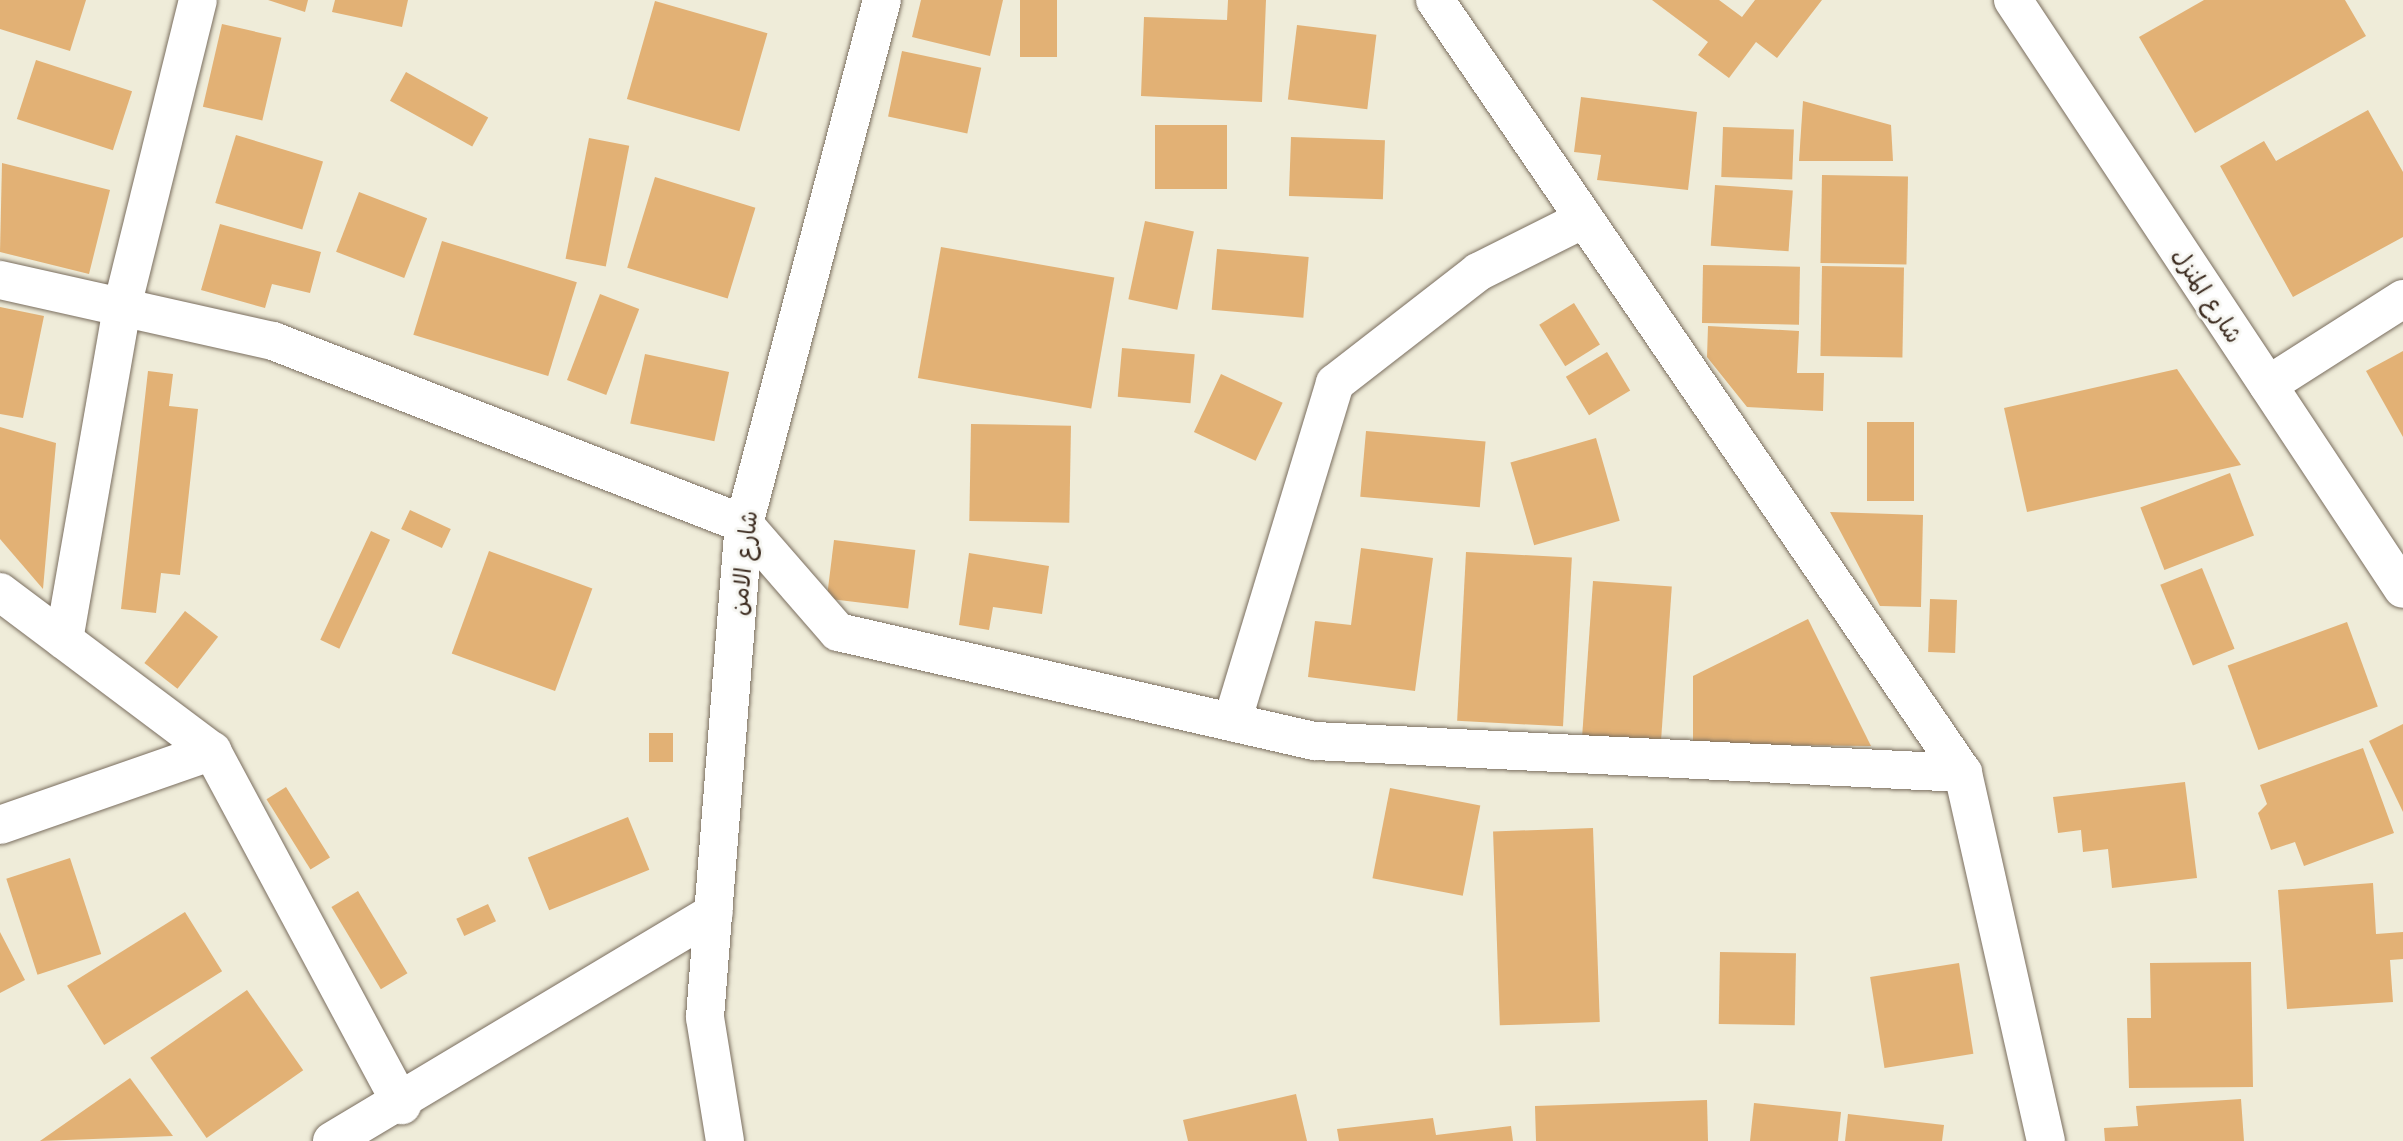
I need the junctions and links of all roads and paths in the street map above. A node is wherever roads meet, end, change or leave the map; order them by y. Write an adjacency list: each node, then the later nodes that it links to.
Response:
1 (198, 0): 8 (street)
2 (882, 0): 10 (street, شارع الامن)
3 (1435, 0): 5 (street)
4 (2013, 0): 9 (street, شارع المنزل)
5 (1584, 219): 14 (street); 16 (street)
6 (0, 280): 8 (street)
7 (2403, 299): 9 (street)
8 (122, 307): 10 (street); 13 (street)
9 (2268, 385): 11 (street, شارع المنزل)
10 (744, 524): 14 (street); 18 (street, شارع الامن)
11 (2403, 589)
12 (0, 592): 13 (street)
13 (64, 640): 15 (street)
14 (1232, 722): 16 (street)
15 (212, 751): 17 (street); 19 (street)
16 (1963, 772): 22 (street)
17 (0, 825)
18 (713, 912): 19 (street); 21 (street, شارع الامن)
19 (402, 1105): 20 (street)
20 (332, 1141)
21 (725, 1141)
22 (2046, 1141)

